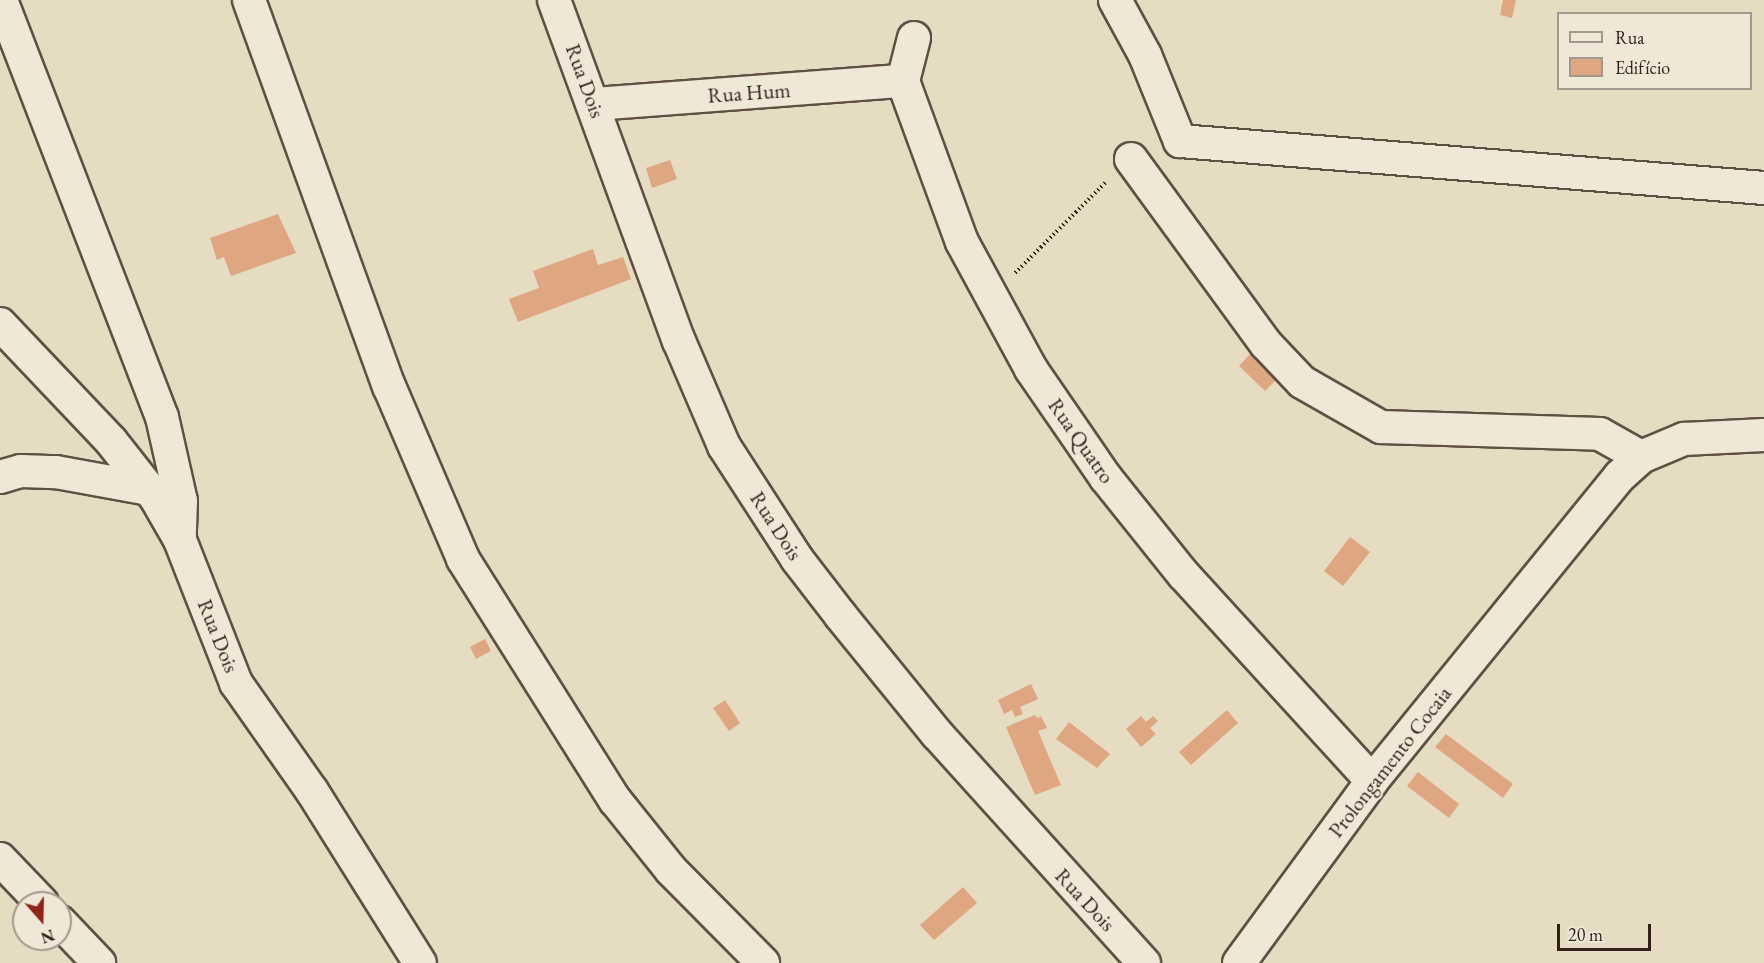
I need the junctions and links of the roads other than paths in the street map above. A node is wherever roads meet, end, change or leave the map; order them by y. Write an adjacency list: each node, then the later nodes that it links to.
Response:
1 (1, 0): 15 (street)
2 (249, 0): 22 (street)
3 (554, 0): 7 (street, Rua Dois)
4 (1115, 0): 9 (street)
5 (914, 38): 6 (street)
6 (903, 81): 7 (street, Rua Hum); 16 (street, Rua Quatro)
7 (594, 104): 23 (street, Rua Dois)
8 (1131, 159): 12 (street)
9 (1764, 188)
10 (0, 324): 14 (street, Rua Dois)
11 (1764, 435): 12 (street, Prolongamento Cocaia)
12 (1641, 457): 16 (street, Prolongamento Cocaia)
13 (0, 477): 14 (street)
14 (150, 489): 15 (street, Rua Dois)
15 (180, 540): 21 (street, Rua Dois)
16 (1372, 781): 24 (street, Prolongamento Cocaia)
17 (0, 860): 18 (street)
18 (30, 891)
19 (72, 935): 20 (street)
20 (99, 963)
21 (420, 963)
22 (764, 963)
23 (1144, 963)
24 (1239, 963)

